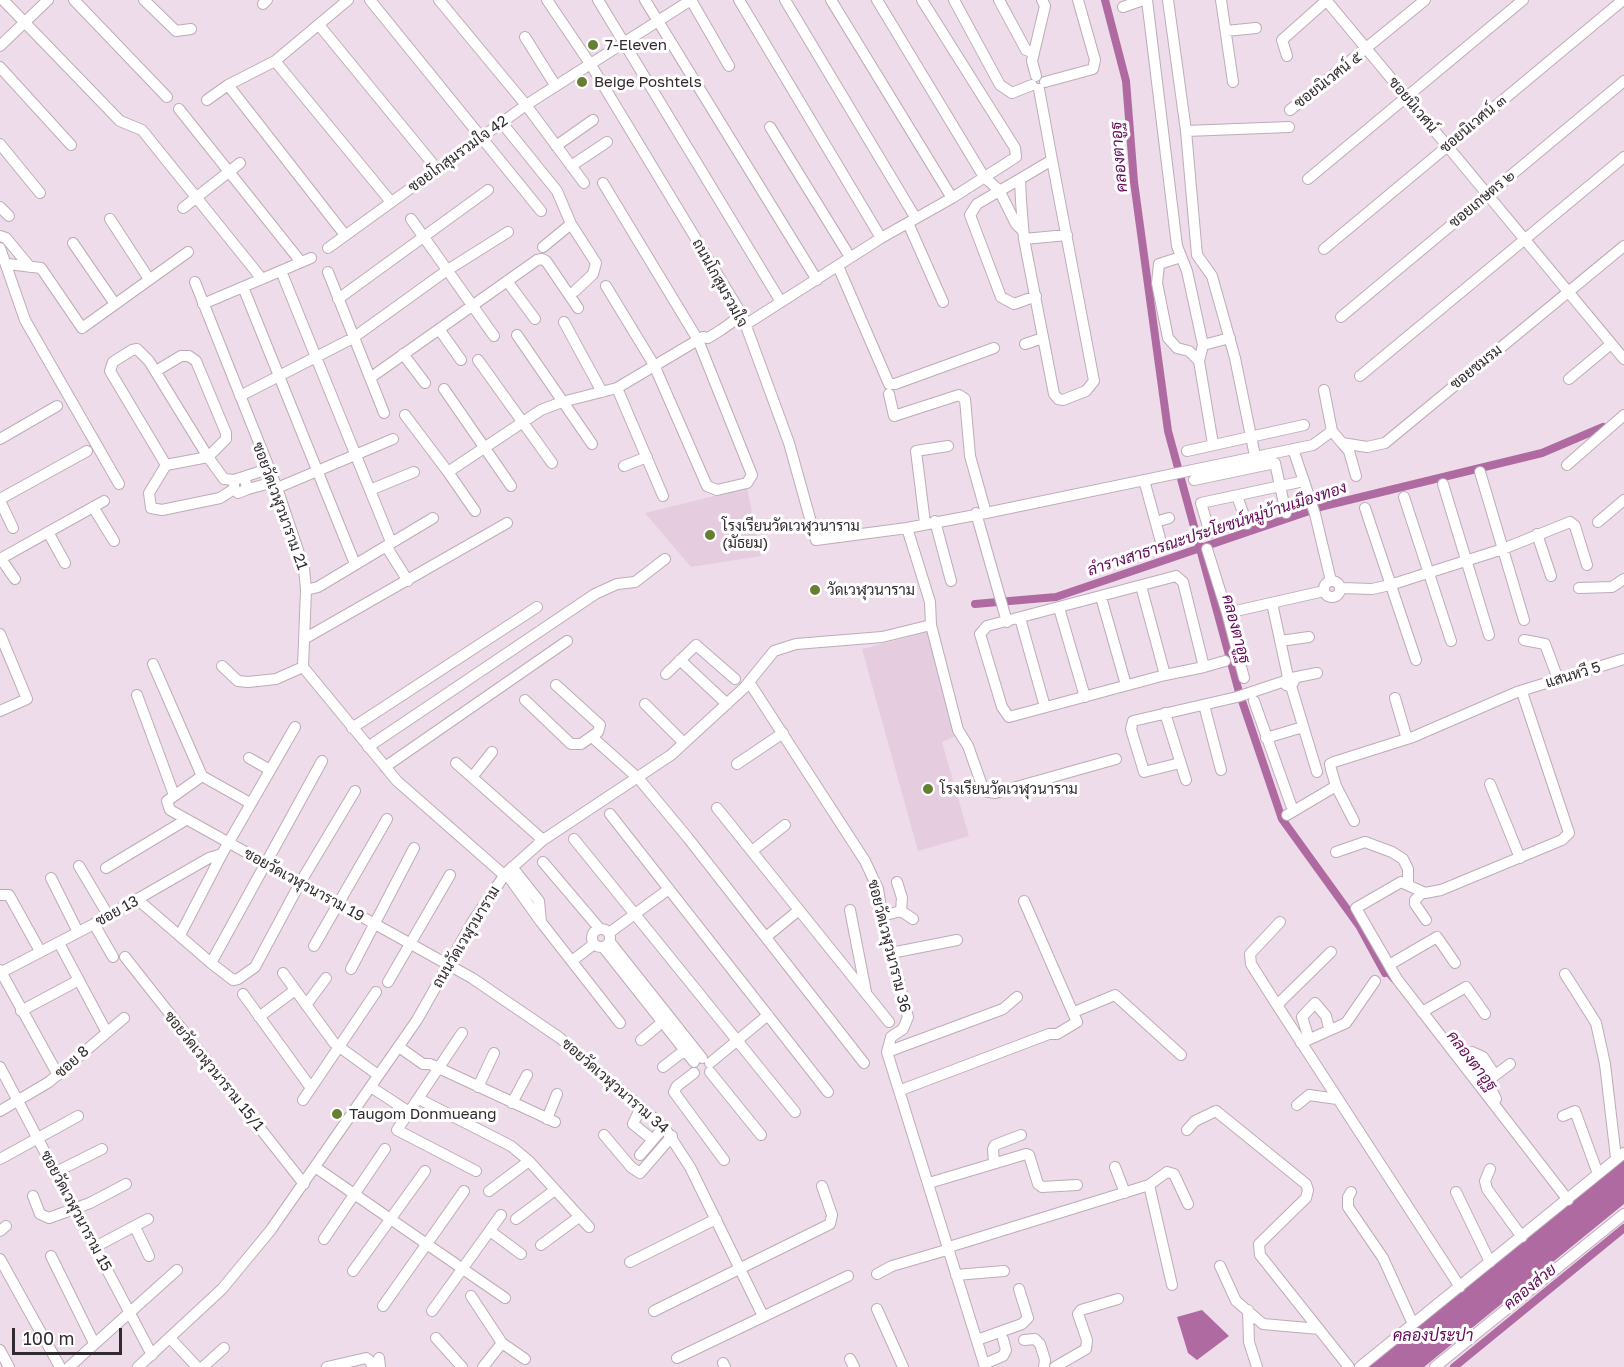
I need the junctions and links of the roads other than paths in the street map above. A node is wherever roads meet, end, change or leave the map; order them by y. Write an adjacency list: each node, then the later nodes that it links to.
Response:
1 (3, 0): 30 (street)
2 (48, 0): 30 (street)
3 (74, 0): 50 (street)
4 (144, 0): 32 (street)
5 (348, 0): 31 (street)
6 (370, 0): 61 (street)
7 (439, 0): 53 (street)
8 (548, 0): 42 (street, ถนนโกสุมรวมใจ)
9 (598, 0): 36 (street)
10 (645, 0): 29 (street)
11 (691, 0): 29 (street, ซอยโกสุมรวมใจ 42); 43 (street)
12 (739, 0): 100 (street)
13 (785, 0): 91 (street)
14 (831, 0): 83 (street)
15 (877, 0): 73 (street)
16 (922, 0): 73 (street)
17 (954, 0): 47 (street)
18 (999, 0): 39 (street)
19 (1078, 0): 47 (street)
20 (1145, 0): 28 (street); 109 (street)
21 (1168, 0): 60 (street)
22 (1221, 0): 34 (street)
23 (1327, 0): 38 (street, ซอยนิเวศน์); 40 (street)
24 (1425, 0): 38 (street, ซอยนิเวศน์ ๕)
25 (1523, 0): 51 (street)
26 (1623, 0): 66 (street, ซอยนิเวศน์ ๓)
27 (1045, 2): 39 (street)
28 (1123, 8)
29 (658, 21): 36 (street, ซอยโกสุมรวมใจ 42); 118 (street)
30 (24, 22): 37 (street); 82 (street)
31 (319, 25): 41 (street); 71 (street)
32 (191, 28)
33 (1256, 28): 34 (street)
34 (1226, 32): 46 (street)
35 (525, 37): 49 (street)
36 (626, 42): 42 (street, ซอยโกสุมรวมใจ 42); 127 (street)
37 (0, 46)
38 (1367, 49): 51 (street, ซอยนิเวศน์); 55 (street, ซอยนิเวศน์ ๕)
39 (1034, 53): 47 (street)
40 (1287, 56)
41 (275, 61): 48 (street); 84 (street)
42 (591, 65): 49 (street, ซอยโกสุมรวมใจ 42); 135 (street, ถนนโกสุมรวมใจ)
43 (729, 66)
44 (0, 67): 64 (street)
45 (1624, 81): 81 (street, ซอยเกษตร ๒)
46 (1233, 82)
47 (1038, 83): 68 (street)
48 (228, 85): 52 (street); 94 (street)
49 (555, 85): 53 (street, ซอยโกสุมรวมใจ 42)
50 (167, 97)
51 (1406, 97): 66 (street, ซอยนิเวศน์); 75 (street)
52 (207, 100)
53 (526, 105): 57 (street, ซอยโกสุมรวมใจ 42); 65 (street)
54 (179, 109): 72 (street)
55 (1290, 110)
56 (593, 120): 65 (street)
57 (502, 123): 61 (street, ซอยโกสุมรวมใจ 42); 92 (street)
58 (770, 127): 108 (street)
59 (1289, 127): 60 (street)
60 (1186, 131): 142 (street)
61 (482, 137): 71 (street, ซอยโกสุมรวมใจ 42); 87 (street)
62 (607, 142): 70 (street)
63 (0, 144): 80 (street)
64 (71, 145)
65 (556, 146): 70 (street)
66 (1447, 146): 81 (street, ซอยนิเวศน์); 105 (street, ซอยนิเวศน์ ๓)
67 (1624, 157): 98 (street)
68 (1052, 160): 74 (street); 96 (street)
69 (240, 164): 72 (street)
70 (571, 166): 76 (street)
71 (437, 169): 84 (street, ซอยโกสุมรวมใจ 42)
72 (230, 172): 82 (street); 113 (street)
73 (984, 177): 79 (street); 83 (street)
74 (1020, 179): 79 (street); 95 (street)
75 (1308, 179)
76 (584, 183)
77 (603, 183): 143 (street)
78 (488, 190): 99 (street)
79 (999, 190): 95 (street); 125 (street)
80 (40, 193)
81 (1487, 194): 98 (street, ซอยนิเวศน์); 133 (street, ซอยเกษตร ๒)
82 (196, 198): 86 (street); 117 (street)
83 (952, 198): 91 (street)
84 (391, 202): 94 (street, ซอยโกสุมรวมใจ 42)
85 (0, 207): 88 (street)
86 (183, 208)
87 (541, 211)
88 (9, 216)
89 (110, 219): 116 (street)
90 (411, 219): 99 (street)
91 (911, 220): 100 (street); 128 (street)
92 (571, 224): 104 (street); 123 (street)
93 (508, 232): 114 (street)
94 (345, 235): 103 (street, ซอยโกสุมรวมใจ 42)
95 (1024, 235): 96 (street); 125 (street)
96 (1066, 235): 141 (street)
97 (0, 236): 112 (street)
98 (1524, 237): 124 (street, ซอยนิเวศน์); 157 (street)
99 (423, 238): 114 (street); 126 (street)
100 (881, 238): 108 (street)
101 (74, 243): 129 (street)
102 (0, 248): 110 (street)
103 (328, 248)
104 (543, 248)
105 (1324, 249)
106 (188, 252): 116 (street)
107 (1622, 252): 124 (street, ซอยชมรม)
108 (850, 257): 111 (street)
109 (1181, 257): 146 (street); 153 (street)
110 (8, 264): 112 (street); 205 (street)
111 (838, 266): 118 (street); 147 (street)
112 (30, 267): 129 (street)
113 (281, 271): 117 (street); 149 (street)
114 (446, 271): 131 (street); 140 (street)
115 (327, 272): 126 (street)
116 (149, 279): 129 (street)
117 (262, 279): 122 (street)
118 (817, 280): 127 (street)
119 (507, 281): 131 (street); 132 (street); 134 (street)
120 (195, 282): 130 (street, ซอยวัดเวฬุวนาราม 21)
121 (606, 286): 154 (street)
122 (243, 287): 130 (street); 156 (street)
123 (575, 291)
124 (1569, 292): 145 (street, ซอยนิเวศน์); 179 (street, ซอยชมรม)
125 (1036, 296): 141 (street)
126 (338, 299): 140 (street)
127 (782, 302): 135 (street)
128 (943, 302)
129 (115, 304)
130 (203, 304): 166 (street, ซอยวัดเวฬุวนาราม 21)
131 (471, 305): 137 (street); 139 (street)
132 (578, 308)
133 (1341, 317)
134 (535, 319)
135 (743, 320): 143 (street); 231 (street, ถนนโกสุมรวมใจ)
136 (564, 322): 164 (street)
137 (439, 329): 148 (street); 151 (street)
138 (517, 335): 167 (street)
139 (494, 336)
140 (353, 338): 149 (street); 158 (street)
141 (1043, 338): 144 (street)
142 (1230, 338): 146 (street); 175 (street)
143 (700, 339): 154 (street); 154 (street)
144 (1025, 344)
145 (1611, 344): 150 (street, ซอยนิเวศน์); 159 (street)
146 (1203, 345): 153 (street)
147 (994, 348)
148 (403, 354): 158 (street); 160 (street)
149 (315, 357): 156 (street); 188 (street)
150 (1624, 359)
151 (461, 360)
152 (478, 360): 172 (street)
153 (1199, 361): 181 (street)
154 (654, 365): 162 (street)
155 (156, 371): 190 (street); 190 (street); 193 (street)
156 (278, 376): 166 (street); 197 (street)
157 (1360, 376)
158 (370, 378): 169 (street)
159 (1569, 379)
160 (425, 383)
161 (444, 388): 182 (street)
162 (617, 388): 164 (street); 191 (street)
163 (1324, 390): 174 (street)
164 (602, 392): 167 (street)
165 (889, 394): 221 (street)
166 (240, 396): 196 (street, ซอยวัดเวฬุวนาราม 21)
167 (562, 402): 172 (street); 180 (street)
168 (57, 406): 176 (street)
169 (384, 413)
170 (405, 415): 199 (street)
171 (1624, 415): 194 (street)
172 (522, 421): 182 (street); 192 (street)
173 (1304, 425): 175 (street)
174 (1332, 431): 179 (street); 184 (street)
175 (1250, 436): 181 (street); 189 (street)
176 (0, 439)
177 (393, 439): 188 (street)
178 (916, 440): 187 (street)
179 (1342, 443): 201 (street)
180 (592, 444)
181 (1213, 444): 186 (street)
182 (485, 446): 199 (street); 209 (street)
183 (948, 446): 187 (street)
184 (1293, 449): 189 (street); 204 (street)
185 (87, 451): 215 (street)
186 (1187, 451)
187 (916, 452): 225 (street)
188 (355, 454): 197 (street); 211 (street)
189 (1255, 456): 202 (street)
190 (208, 457): 193 (street); 206 (street)
191 (647, 457): 195 (street); 212 (street)
192 (552, 464)
193 (166, 465): 206 (street)
194 (1567, 465)
195 (624, 466)
196 (268, 469): 206 (street); 208 (street, ซอยวัดเวฬุวนาราม 21)
197 (317, 470): 208 (street); 244 (street)
198 (414, 472): 211 (street)
199 (448, 472): 220 (street)
200 (1480, 472): 239 (street)
201 (1356, 476)
202 (1144, 480): 221 (street); 226 (street)
203 (1194, 480): 210 (street)
204 (1304, 481): 210 (street); 252 (street)
205 (119, 484)
206 (240, 484): 208 (street)
207 (1443, 484): 242 (street)
208 (275, 485): 257 (street, ซอยวัดเวฬุวนาราม 21)
209 (512, 486)
210 (1280, 486): 213 (street); 222 (street)
211 (370, 490): 237 (street)
212 (663, 496)
213 (1237, 496): 229 (street); 233 (street)
214 (1404, 497): 246 (street)
215 (0, 500): 230 (street)
216 (1624, 500): 227 (street)
217 (104, 501): 218 (street)
218 (93, 507): 232 (street); 235 (street)
219 (1365, 507): 253 (street)
220 (475, 511)
221 (981, 513): 225 (street); 266 (street)
222 (1286, 513)
223 (433, 518): 237 (street)
224 (1169, 518): 226 (street)
225 (930, 522): 231 (street); 251 (street)
226 (1156, 522): 236 (street)
227 (1598, 522)
228 (507, 523): 250 (street)
229 (1247, 524)
230 (13, 528)
231 (907, 528): 267 (street)
232 (48, 532): 240 (street); 243 (street)
233 (1210, 533)
234 (1537, 534): 239 (street); 245 (street); 247 (street)
235 (114, 541)
236 (1161, 542)
237 (388, 544): 244 (street); 250 (street)
238 (1207, 549): 263 (street)
239 (1503, 549): 242 (street); 265 (street)
240 (0, 559): 248 (street)
241 (665, 559): 314 (street)
242 (1466, 560): 246 (street); 269 (street)
243 (65, 563)
244 (355, 564): 257 (street)
245 (1587, 566)
246 (1429, 572): 253 (street); 275 (street)
247 (1551, 576)
248 (15, 579)
249 (1624, 579): 256 (street)
250 (408, 581): 271 (street)
251 (951, 581)
252 (1330, 581): 255 (street); 258 (street)
253 (1390, 585): 255 (street); 278 (street)
254 (1141, 586): 259 (street); 283 (street); 286 (street)
255 (1341, 588): 258 (street)
256 (1579, 588)
257 (306, 590): 271 (street, ซอยวัดเวฬุวนาราม 21)
258 (1324, 591): 260 (street)
259 (1101, 597): 262 (street); 293 (street)
260 (1272, 603): 263 (street); 274 (street)
261 (537, 607): 308 (street)
262 (1059, 608): 264 (street); 296 (street)
263 (1227, 613): 287 (street)
264 (1020, 618): 266 (street); 303 (street)
265 (1524, 620)
266 (1007, 622): 303 (street)
267 (931, 625): 291 (street, ถนนวัดเวฬุวนาราม); 317 (street)
268 (0, 634): 304 (street)
269 (1490, 635)
270 (1309, 637): 274 (street)
271 (304, 639): 282 (street, ซอยวัดเวฬุวนาราม 21)
272 (1524, 640): 288 (street)
273 (567, 641): 322 (street)
274 (1280, 641): 290 (street)
275 (1451, 641)
276 (1624, 659): 288 (street, แสนหวี 5)
277 (680, 660): 285 (street); 289 (street); 301 (street)
278 (1416, 660)
279 (1225, 661): 283 (street)
280 (153, 664): 326 (street)
281 (222, 666): 282 (street)
282 (303, 667): 308 (street)
283 (1204, 667): 286 (street)
284 (1317, 673): 290 (street)
285 (666, 675)
286 (1165, 675): 293 (street)
287 (1244, 678)
288 (1558, 679): 294 (street, แสนหวี 5)
289 (735, 680)
290 (1289, 681): 297 (street); 306 (street)
291 (749, 682): 301 (street, ถนนวัดเวฬุวนาราม); 309 (street, ซอยวัดเวฬุวนาราม 36)
292 (556, 685): 310 (street)
293 (1126, 685): 296 (street)
294 (1522, 692): 312 (street, แสนหวี 5); 348 (street)
295 (137, 695): 333 (street)
296 (1085, 697): 303 (street)
297 (1252, 697): 302 (street); 311 (street)
298 (1395, 698): 312 (street)
299 (525, 700): 310 (street)
300 (645, 704): 313 (street)
301 (727, 704): 313 (street, ถนนวัดเวฬุวนาราม)
302 (1204, 705): 305 (street); 324 (street)
303 (1045, 707)
304 (0, 711)
305 (1165, 713): 320 (street); 320 (street)
306 (1303, 726): 311 (street); 325 (street)
307 (295, 727): 323 (street)
308 (352, 728): 314 (street)
309 (783, 733): 321 (street); 370 (street, ซอยวัดเวฬุวนาราม 36)
310 (592, 737): 328 (street)
311 (1266, 738): 331 (street)
312 (1407, 739): 331 (street, แสนหวี 5)
313 (684, 743): 328 (street, ถนนวัดเวฬุวนาราม)
314 (368, 747): 322 (street)
315 (492, 752): 327 (street)
316 (249, 758): 323 (street)
317 (1116, 759)
318 (322, 761): 349 (street)
319 (456, 763): 327 (street)
320 (1180, 763): 329 (street)
321 (737, 764)
322 (385, 767): 353 (street)
323 (270, 770): 334 (street)
324 (1221, 770)
325 (1317, 772)
326 (202, 776): 333 (street); 334 (street)
327 (473, 776): 342 (street)
328 (639, 779): 342 (street, ถนนวัดเวฬุวนาราม); 378 (street)
329 (1186, 780)
330 (1490, 784): 348 (street)
331 (1336, 786): 339 (street)
332 (355, 791): 357 (street)
333 (171, 798): 338 (street, ซอยวัดเวฬุวนาราม 19)
334 (250, 803): 343 (street)
335 (717, 808): 345 (street)
336 (610, 814): 359 (street)
337 (387, 819): 364 (street)
338 (184, 821): 343 (street, ซอยวัดเวฬุวนาราม 19); 352 (street)
339 (1354, 821)
340 (785, 825): 345 (street)
341 (574, 839): 369 (street)
342 (543, 840): 353 (street, ถนนวัดเวฬุวนาราม)
343 (229, 843): 347 (street); 349 (street, ซอยวัดเวฬุวนาราม 19)
344 (414, 848): 375 (street)
345 (752, 851): 365 (street)
346 (1336, 852): 358 (street)
347 (222, 854): 362 (street, ซอย 13); 377 (street)
348 (1520, 858): 360 (street)
349 (264, 862): 357 (street, ซอยวัดเวฬุวนาราม 19); 390 (street)
350 (543, 862): 379 (street)
351 (79, 866): 368 (street)
352 (106, 868)
353 (507, 872): 389 (street); 392 (street, ถนนวัดเวฬุวนาราม)
354 (450, 875): 382 (street)
355 (51, 878): 376 (street)
356 (897, 882): 367 (street)
357 (300, 883): 364 (street, ซอยวัดเวฬุวนาราม 19); 390 (street)
358 (1408, 884): 360 (street); 393 (street)
359 (669, 890): 369 (street); 413 (street)
360 (1423, 892): 372 (street)
361 (0, 895): 384 (street)
362 (137, 899): 368 (street, ซอย 13); 377 (street)
363 (1024, 901): 410 (street)
364 (337, 904): 375 (street, ซอยวัดเวฬุวนาราม 19); 383 (street)
365 (799, 910): 378 (street); 405 (street)
366 (850, 910): 405 (street)
367 (901, 911): 370 (street); 371 (street)
368 (108, 915): 374 (street, ซอย 13)
369 (636, 915): 379 (street); 423 (street)
370 (882, 916): 386 (street, ซอยวัดเวฬุวนาราม 36)
371 (913, 919)
372 (1426, 920)
373 (1280, 922): 408 (street)
374 (94, 924): 376 (street, ซอย 13); 387 (street)
375 (374, 924): 382 (street, ซอยวัดเวฬุวนาราม 19); 394 (street)
376 (78, 932): 381 (street, ซอย 13)
377 (180, 935): 390 (street)
378 (766, 937): 432 (street)
379 (603, 939): 389 (street); 416 (street)
380 (957, 940): 386 (street)
381 (59, 943): 384 (street, ซอย 13); 399 (street)
382 (411, 943): 392 (street, ซอยวัดเวฬุวนาราม 19); 401 (street)
383 (314, 946)
384 (40, 951): 395 (street, ซอย 13)
385 (1331, 952): 408 (street)
386 (891, 953): 428 (street, ซอยวัดเวฬุวนาราม 36)
387 (113, 957)
388 (125, 957): 485 (street, ซอยวัดเวฬุวนาราม 15/1)
389 (572, 961): 418 (street)
390 (211, 963)
391 (1455, 963): 393 (street)
392 (448, 964): 425 (street, ถนนวัดเวฬุวนาราม); 454 (street, ซอยวัดเวฬุวนาราม 34)
393 (1389, 966): 411 (street)
394 (351, 969)
395 (0, 972): 409 (street)
396 (283, 973): 402 (street)
397 (1565, 974): 471 (street)
398 (326, 978): 407 (street)
399 (79, 980): 409 (street); 420 (street)
400 (1375, 981): 419 (street)
401 (388, 982)
402 (295, 990): 407 (street); 414 (street)
403 (376, 992): 426 (street)
404 (243, 994): 414 (street)
405 (866, 994): 417 (street)
406 (1017, 997): 428 (street)
407 (306, 1005): 426 (street)
408 (1277, 1005): 424 (street)
409 (21, 1011): 437 (street)
410 (1074, 1012): 431 (street); 445 (street)
411 (1422, 1012): 412 (street); 497 (street)
412 (1485, 1014)
413 (768, 1015): 423 (street); 446 (street)
414 (259, 1017): 444 (street)
415 (124, 1018): 420 (street, ซอย 8)
416 (666, 1019): 422 (street); 427 (street); 434 (street)
417 (889, 1022)
418 (620, 1023)
419 (1329, 1028): 424 (street); 424 (street)
420 (106, 1031): 437 (street, ซอย 8)
421 (462, 1033): 438 (street)
422 (641, 1040)
423 (737, 1041): 434 (street); 457 (street)
424 (1305, 1041): 449 (street)
425 (399, 1047): 438 (street); 439 (street, ถนนวัดเวฬุวนาราม)
426 (339, 1048): 439 (street); 444 (street)
427 (685, 1050): 434 (street); 436 (street)
428 (887, 1052): 445 (street)
429 (1472, 1052): 441 (street)
430 (494, 1053): 443 (street)
431 (1181, 1055)
432 (864, 1063)
433 (1510, 1064): 441 (street)
434 (702, 1066): 463 (street); 473 (street)
435 (0, 1067): 451 (street, ซอยวัดเวฬุวนาราม 15)
436 (663, 1067)
437 (58, 1074): 451 (street, ซอย 8)
438 (435, 1074): 443 (street); 448 (street)
439 (378, 1075): 442 (street, ถนนวัดเวฬุวนาราม)
440 (526, 1075): 452 (street)
441 (1495, 1075): 497 (street)
442 (371, 1087): 456 (street); 476 (street, ถนนวัดเวฬุวนาราม)
443 (478, 1087): 452 (street)
444 (311, 1088): 450 (street)
445 (901, 1090): 483 (street)
446 (828, 1092)
447 (557, 1094): 452 (street)
448 (419, 1099): 456 (street); 474 (street)
449 (1337, 1099): 453 (street); 532 (street)
450 (303, 1100)
451 (16, 1101): 455 (street, ซอย 8); 466 (street, ซอยวัดเวฬุวนาราม 15)
452 (512, 1103)
453 (1297, 1105)
454 (641, 1107): 460 (street, ซอยวัดเวฬุวนาราม 34); 467 (street)
455 (0, 1110)
456 (409, 1112): 480 (street)
457 (795, 1112)
458 (78, 1116): 466 (street)
459 (1563, 1116): 482 (street)
460 (664, 1126): 465 (street, ซอยวัดเวฬุวนาราม 34); 467 (street)
461 (1187, 1130): 545 (street)
462 (604, 1135): 465 (street)
463 (761, 1135)
464 (1021, 1135): 475 (street)
465 (672, 1136): 505 (street, ซอยวัดเวฬุวนาราม 34)
466 (38, 1139): 472 (street); 481 (street, ซอยวัดเวฬุวนาราม 15)
467 (653, 1140): 470 (street)
468 (102, 1149): 481 (street)
469 (385, 1149): 495 (street)
470 (640, 1155)
471 (1620, 1155): 482 (street)
472 (0, 1159)
473 (724, 1160)
474 (529, 1161): 489 (street); 491 (street)
475 (994, 1163): 483 (street); 486 (street)
476 (315, 1167): 485 (street, ถนนวัดเวฬุวนาราม); 495 (street)
477 (1115, 1167): 492 (street)
478 (1490, 1168): 510 (street)
479 (425, 1171): 503 (street)
480 (476, 1171)
481 (56, 1172): 499 (street, ซอยวัดเวฬุวนาราม 15)
482 (1598, 1174): 497 (street)
483 (929, 1183): 515 (street)
484 (126, 1184): 499 (street)
485 (304, 1184): 546 (street, ถนนวัดเวฬุวนาราม)
486 (1077, 1185)
487 (1149, 1185): 492 (street); 498 (street); 531 (street)
488 (822, 1186): 523 (street)
489 (555, 1190): 502 (street); 504 (street)
490 (464, 1191): 512 (street)
491 (489, 1191)
492 (1125, 1192): 515 (street)
493 (1351, 1192): 544 (street)
494 (1456, 1192): 521 (street)
495 (355, 1194): 503 (street); 511 (street)
496 (33, 1196): 499 (street)
497 (1570, 1198): 510 (street)
498 (1188, 1204)
499 (76, 1208): 514 (street, ซอยวัดเวฬุวนาราม 15)
500 (1624, 1214): 575 (street)
501 (501, 1215): 509 (street)
502 (579, 1216): 508 (street); 513 (street)
503 (391, 1219): 512 (street); 526 (street)
504 (516, 1219)
505 (716, 1219): 520 (street); 523 (street, ซอยวัดเวฬุวนาราม 34)
506 (148, 1220): 507 (street)
507 (135, 1227): 514 (street); 518 (street)
508 (588, 1227)
509 (490, 1231): 516 (street); 525 (street)
510 (1522, 1237): 521 (street)
511 (324, 1239)
512 (426, 1245): 525 (street); 537 (street)
513 (541, 1245)
514 (95, 1247): 539 (street, ซอยวัดเวฬุวนาราม 15)
515 (950, 1248): 528 (street); 529 (street)
516 (521, 1254)
517 (51, 1256): 551 (street)
518 (148, 1256)
519 (0, 1259): 561 (street)
520 (630, 1262)
521 (1490, 1262): 532 (street)
522 (1220, 1266): 542 (street)
523 (740, 1269): 541 (street); 543 (street, ซอยวัดเวฬุวนาราม 34)
524 (177, 1270): 539 (street)
525 (462, 1270): 535 (street); 540 (street)
526 (353, 1271)
527 (1004, 1271): 529 (street)
528 (876, 1274)
529 (956, 1275): 549 (street)
530 (848, 1276): 543 (street)
531 (1172, 1285)
532 (1460, 1287): 544 (street)
533 (1019, 1289): 549 (street)
534 (471, 1296): 552 (street)
535 (505, 1298)
536 (1118, 1299): 571 (street)
537 (383, 1306)
538 (877, 1309): 569 (street)
539 (128, 1311): 551 (street); 555 (street, ซอยวัดเวฬุวนาราม 15)
540 (432, 1311)
541 (654, 1311)
542 (1248, 1311): 545 (street); 572 (street)
543 (763, 1316): 556 (street)
544 (1413, 1324): 574 (street)
545 (1319, 1329): 573 (street)
546 (170, 1338): 555 (street, ถนนวัดเวฬุวนาราม); 564 (street)
547 (436, 1338): 567 (street)
548 (1003, 1339): 559 (street)
549 (976, 1340): 559 (street)
550 (1024, 1340): 570 (street)
551 (94, 1343): 562 (street)
552 (502, 1343): 557 (street); 568 (street)
553 (224, 1348): 565 (street)
554 (0, 1350): 560 (street)
555 (152, 1355): 563 (street, ถนนวัดเวฬุวนาราม)
556 (677, 1358)
557 (525, 1359)
558 (377, 1364): 566 (street)
559 (984, 1365)
560 (9, 1367)
561 (60, 1367)
562 (69, 1367)
563 (138, 1367)
564 (197, 1367)
565 (203, 1367)
566 (327, 1367)
567 (462, 1367)
568 (483, 1367)
569 (903, 1367)
570 (1044, 1367)
571 (1055, 1367)
572 (1257, 1367)
573 (1349, 1367)
574 (1360, 1367)
575 (1435, 1367)

